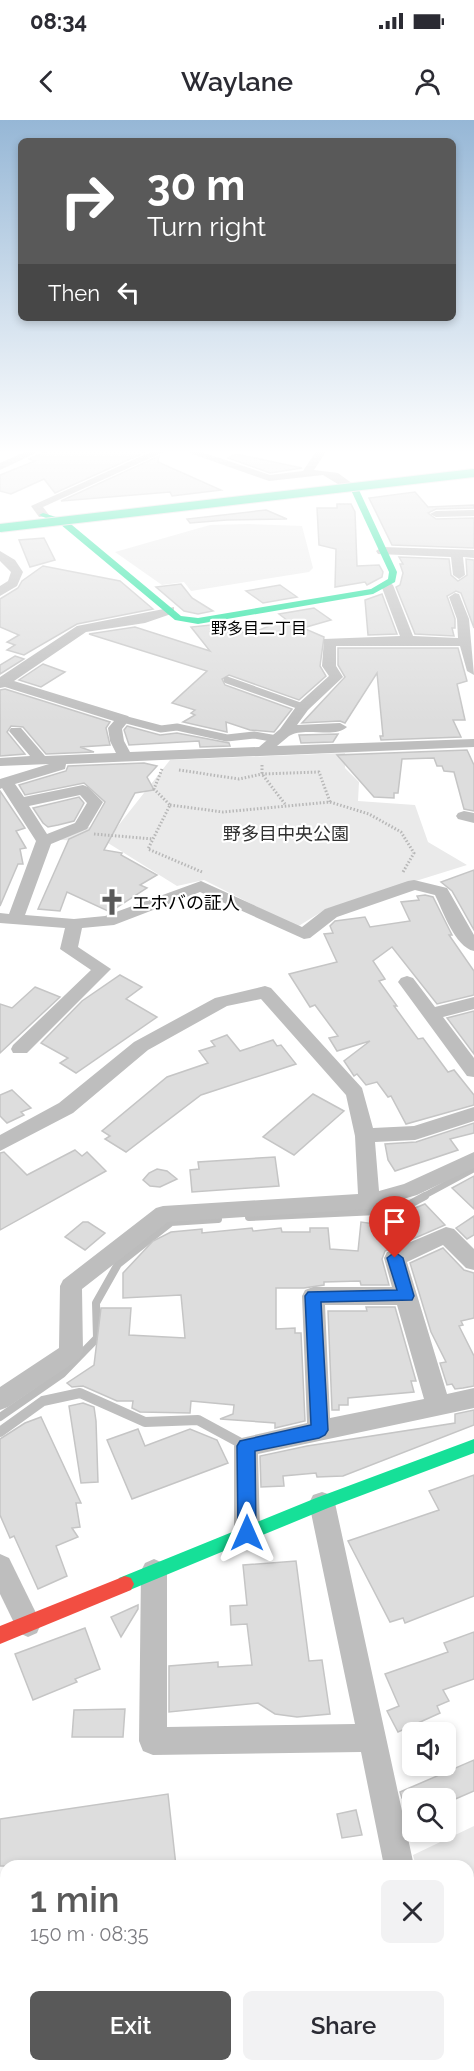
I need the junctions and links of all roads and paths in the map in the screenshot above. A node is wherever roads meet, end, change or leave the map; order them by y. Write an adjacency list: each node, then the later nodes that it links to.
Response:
1 (86, 541): 11 (main road)
2 (378, 541): 3 (main road)
3 (382, 551): 4 (street); 8 (main road)
4 (457, 554): 5 (street); 7 (street)
5 (474, 554)
6 (0, 555): 9 (street)
7 (459, 575)
8 (387, 585): 11 (main road); 13 (street)
9 (0, 592)
10 (455, 597): 12 (street)
11 (169, 610): 17 (street)
12 (468, 619): 14 (street)
13 (408, 640): 14 (street); 18 (street)
14 (465, 642): 15 (street)
15 (474, 671)
16 (227, 680): 18 (lane)
17 (1, 683): 19 (street)
18 (303, 708): 22 (street)
19 (123, 719): 22 (lane); 25 (street)
20 (340, 727): 22 (street)
21 (16, 731): 27 (street)
22 (281, 736): 24 (street)
23 (474, 743): 24 (street)
24 (261, 753): 25 (street); 31 (path)
25 (125, 756): 26 (street)
26 (69, 759): 27 (street); 32 (street)
27 (42, 760): 28 (street)
28 (0, 762)
29 (170, 767): 36 (path)
30 (176, 770): 31 (path)
31 (262, 774): 33 (path); 35 (path)
32 (3, 783): 34 (street)
33 (330, 802): 35 (path); 40 (path)
34 (19, 803): 37 (street); 39 (street)
35 (285, 804): 36 (path)
36 (170, 805): 38 (path)
37 (65, 832): 38 (path); 39 (street)
38 (153, 839): 41 (path)
39 (44, 840): 42 (street)
40 (400, 876)
41 (203, 887): 43 (street); 44 (street)
42 (8, 919): 43 (street)
43 (74, 924): 48 (street)
44 (474, 946)
45 (407, 982): 47 (street)
46 (474, 1003): 47 (street)
47 (431, 1014): 49 (street)
48 (20, 1049)
49 (474, 1071)
50 (474, 1114): 51 (street)
51 (365, 1136): 52 (street); 54 (street)
52 (0, 1144)
53 (474, 1159): 54 (street)
54 (369, 1201): 58 (street)
55 (474, 1262): 56 (street)
56 (406, 1296): 59 (street); 60 (street)
57 (474, 1398): 59 (street)
58 (0, 1400)
59 (438, 1405): 60 (street)
60 (319, 1430): 62 (street)
61 (0, 1432): 62 (lane)
62 (246, 1446): 65 (street)
63 (474, 1446): 64 (main road)
64 (322, 1503): 65 (main road); 70 (street)
65 (247, 1533): 67 (main road)
66 (0, 1566): 68 (street)
67 (154, 1571): 68 (main road); 70 (street)
68 (28, 1624): 69 (main road)
69 (0, 1635)
70 (370, 1738): 71 (street)
71 (398, 1860)

